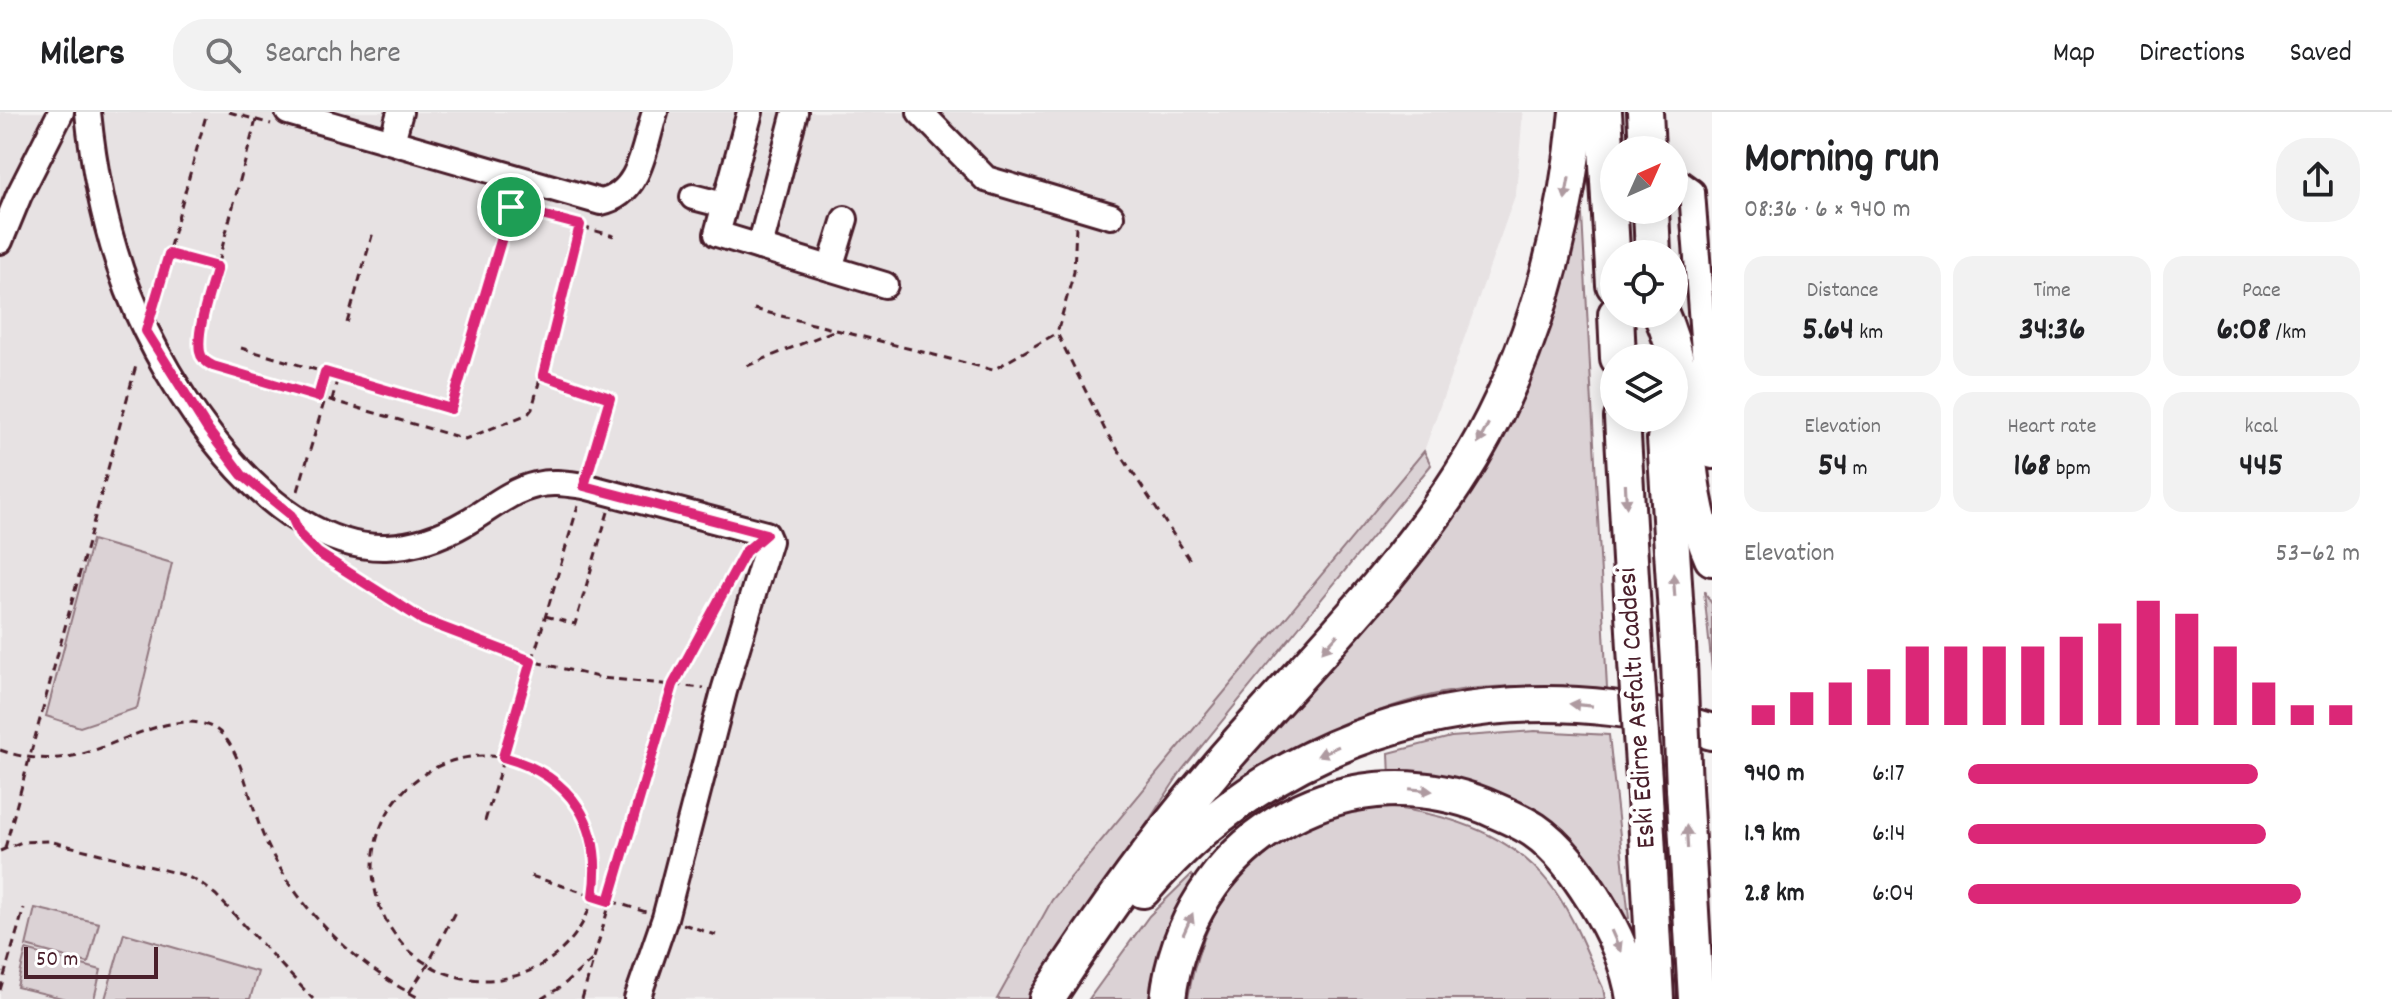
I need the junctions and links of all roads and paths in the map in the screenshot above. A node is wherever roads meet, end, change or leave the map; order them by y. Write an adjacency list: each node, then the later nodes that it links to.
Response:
1 (61, 112): 27 (street)
2 (88, 112): 36 (street)
3 (207, 112): 29 (path)
4 (288, 112): 15 (street)
5 (400, 112): 15 (street)
6 (655, 112): 15 (street)
7 (750, 112): 18 (street)
8 (795, 112): 28 (street)
9 (920, 112): 19 (street)
10 (1577, 112): 87 (highway, one-way to 87)
11 (1604, 112): 26 (highway)
12 (1645, 112): 14 (highway)
13 (256, 120): 30 (path)
14 (1646, 136)
15 (392, 141)
16 (1688, 189): 49 (street)
17 (693, 197): 18 (street)
18 (724, 205): 28 (street)
19 (1077, 207): 21 (street); 38 (path)
20 (584, 213): 23 (path)
21 (1111, 216)
22 (845, 219): 31 (street)
23 (580, 225): 25 (path); 44 (path); 45 (path)
24 (373, 232): 34 (path)
25 (614, 236)
26 (1611, 240)
27 (0, 241)
28 (760, 247): 31 (street)
29 (169, 254): 30 (path); 36 (path)
30 (217, 267): 46 (path)
31 (830, 268): 32 (street)
32 (885, 285)
33 (754, 309): 37 (path)
34 (347, 323)
35 (1665, 328): 58 (highway)
36 (146, 331): 53 (street); 67 (path)
37 (833, 331): 38 (path); 41 (path)
38 (1057, 333): 59 (path)
39 (241, 348): 42 (path)
40 (335, 364): 43 (path)
41 (747, 366)
42 (325, 372): 43 (path); 46 (path)
43 (331, 375): 45 (path)
44 (543, 375): 48 (path); 53 (path)
45 (338, 376): 48 (path)
46 (318, 397): 47 (path)
47 (325, 399): 48 (path); 55 (path)
48 (332, 401)
49 (1710, 416): 52 (street)
50 (1623, 432): 91 (highway, Eski Edirne Asfaltı Caddesi, one-way to 91, bridge)
51 (1664, 432): 77 (highway, Eski Edirne Asfaltı Caddesi, one-way to 51, bridge)
52 (1712, 456)
53 (584, 486): 54 (street); 60 (path)
54 (614, 493): 56 (street); 60 (path)
55 (295, 502)
56 (766, 534): 62 (path); 63 (street)
57 (319, 554): 61 (path)
58 (1712, 558)
59 (1192, 563)
60 (545, 616): 61 (path)
61 (531, 661): 62 (path); 66 (path)
62 (673, 685): 63 (path); 72 (path)
63 (724, 691): 75 (street)
64 (1712, 732): 88 (highway, one-way to 88)
65 (0, 750): 67 (path)
66 (503, 757): 68 (path); 71 (path); 79 (path)
67 (29, 758): 69 (path); 81 (path)
68 (485, 821)
69 (2, 849): 82 (path)
70 (531, 876): 71 (path)
71 (593, 896): 72 (path); 79 (path)
72 (609, 901): 75 (path); 78 (path)
73 (24, 908): 80 (path)
74 (456, 910): 79 (path)
75 (665, 918): 76 (path); 86 (street)
76 (716, 935)
77 (1693, 941): 92 (highway, Eski Edirne Asfaltı Caddesi); 93 (highway)
78 (593, 958): 84 (path); 85 (path)
79 (428, 964): 81 (path)
80 (0, 990)
81 (409, 993): 83 (path)
82 (313, 999)
83 (421, 999)
84 (541, 999)
85 (582, 999)
86 (637, 999)
87 (1047, 999)
88 (1065, 999)
89 (1168, 999): 90 (highway, one-way to 90)
90 (1634, 999)
91 (1656, 999)
92 (1696, 999)
93 (1707, 999)

